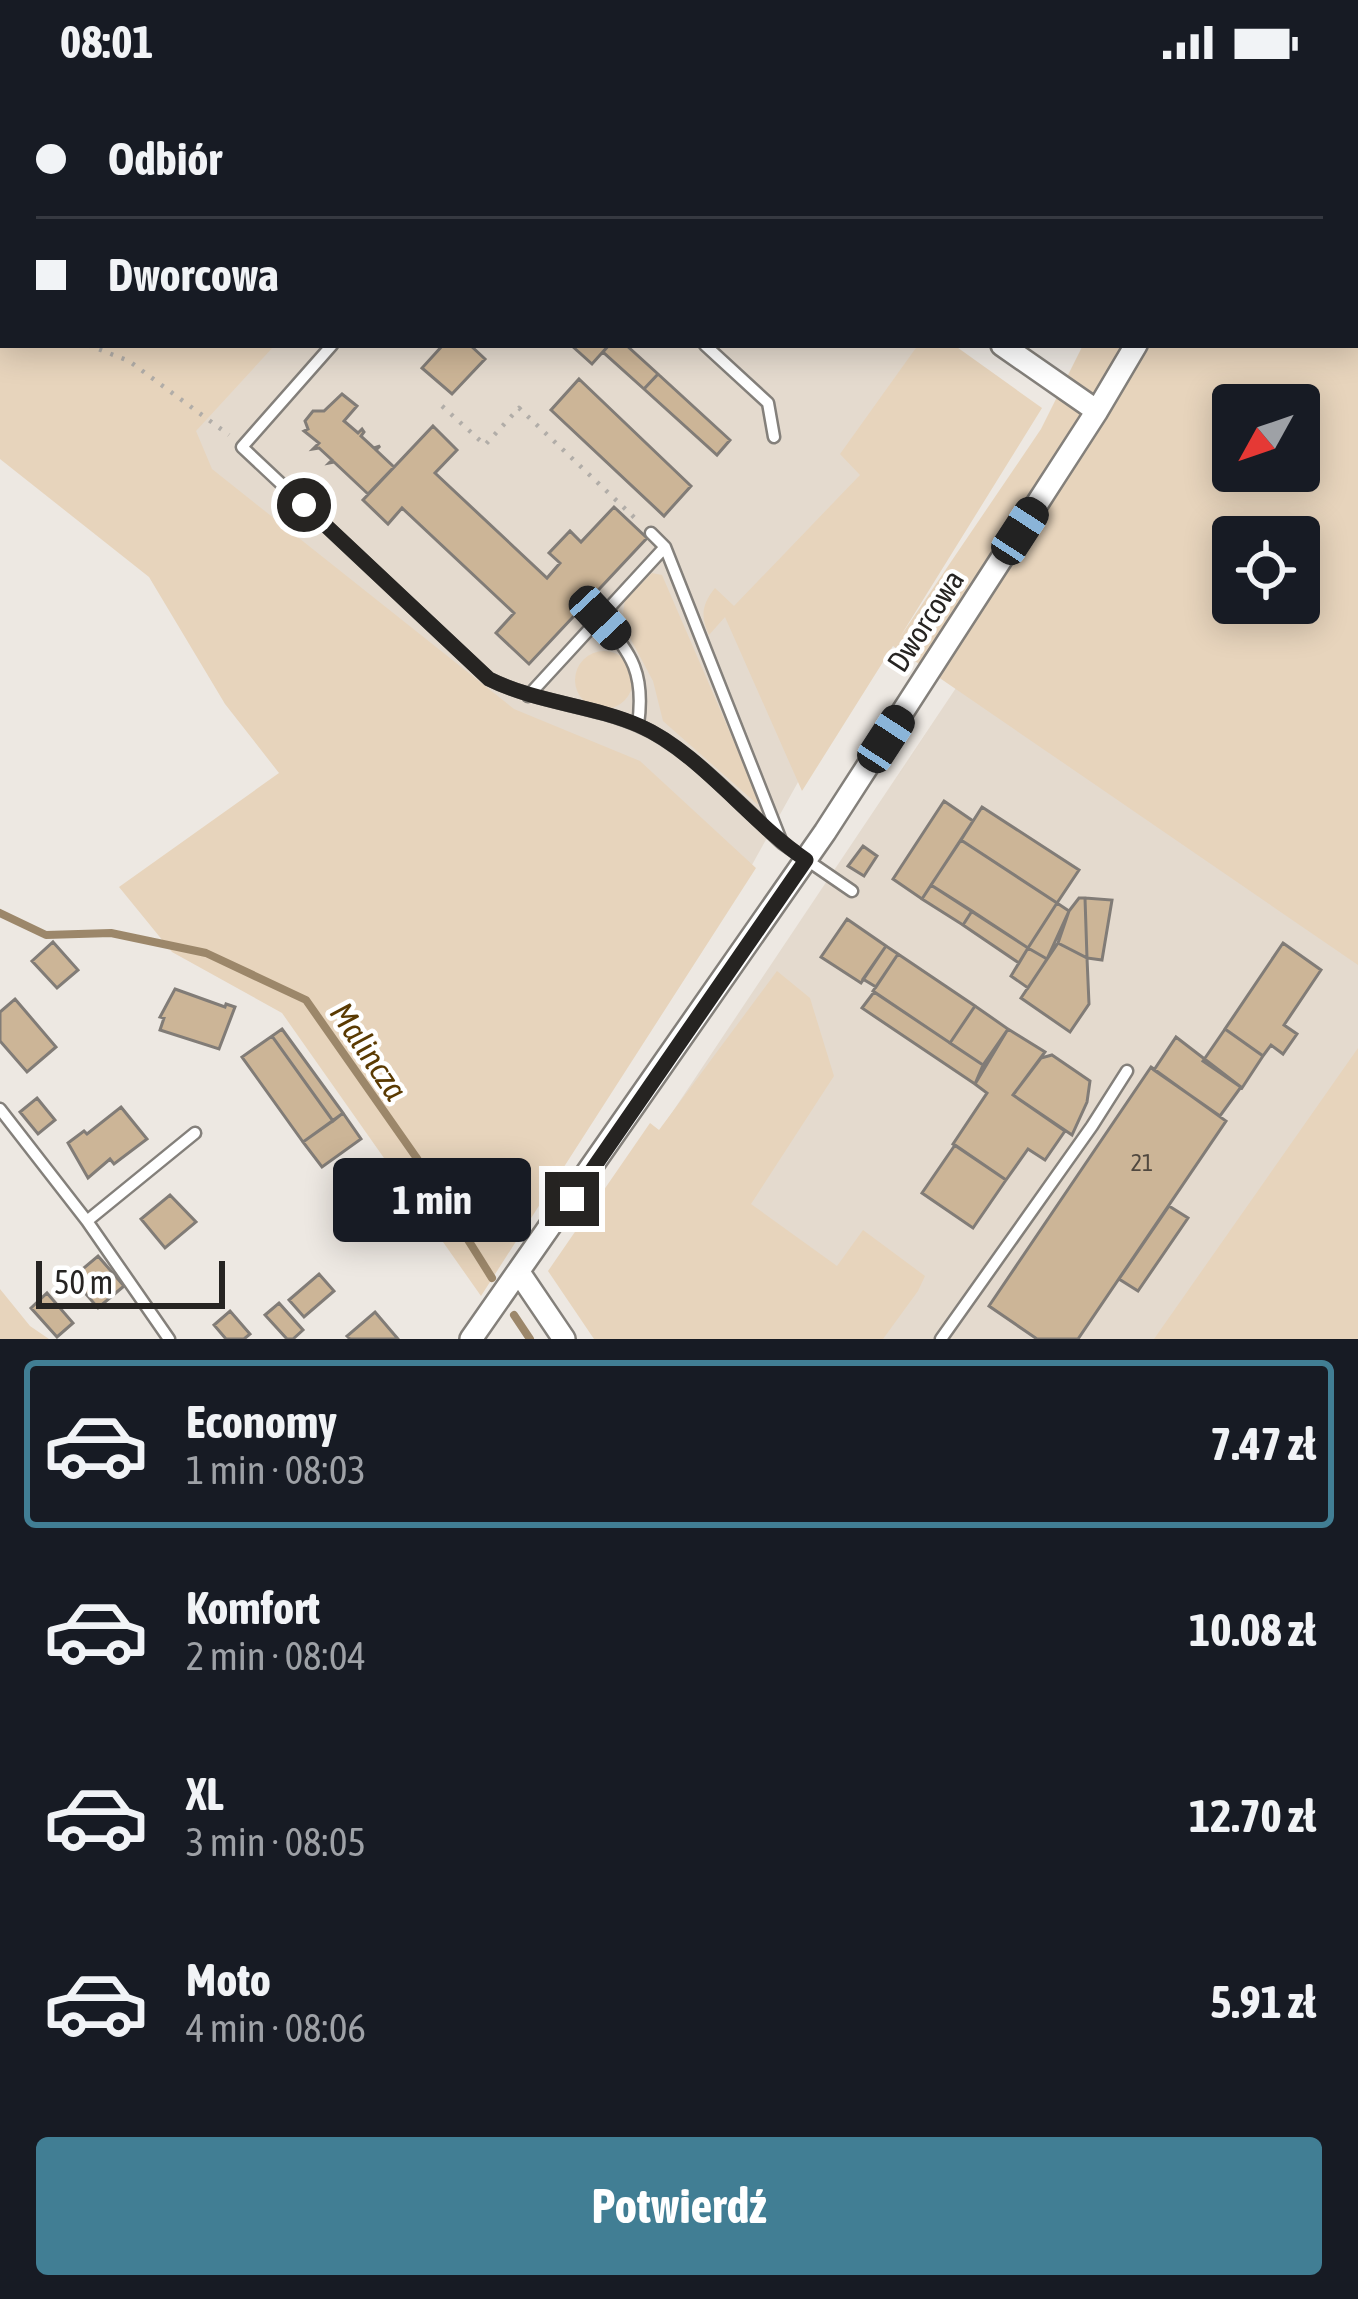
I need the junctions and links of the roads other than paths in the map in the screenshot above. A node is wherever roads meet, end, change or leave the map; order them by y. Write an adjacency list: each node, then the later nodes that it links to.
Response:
1 (329, 348): 10 (lane)
2 (708, 348): 6 (lane)
3 (1007, 348): 5 (street)
4 (1134, 348): 5 (street, Dworcowa)
5 (1097, 412): 13 (street, Dworcowa)
6 (774, 437)
7 (651, 533): 8 (lane)
8 (665, 547): 9 (lane); 12 (lane)
9 (600, 618): 10 (lane); 11 (lane)
10 (528, 696): 11 (lane)
11 (638, 725): 12 (lane)
12 (782, 844): 13 (lane)
13 (806, 860): 14 (lane); 19 (street, Dworcowa)
14 (852, 891)
15 (1127, 1071): 23 (lane)
16 (0, 1109): 18 (lane)
17 (195, 1133): 18 (lane)
18 (87, 1221): 21 (lane)
19 (520, 1274): 20 (street, Dworcowa); 22 (street)
20 (475, 1334)
21 (169, 1339)
22 (564, 1339)
23 (941, 1339)

